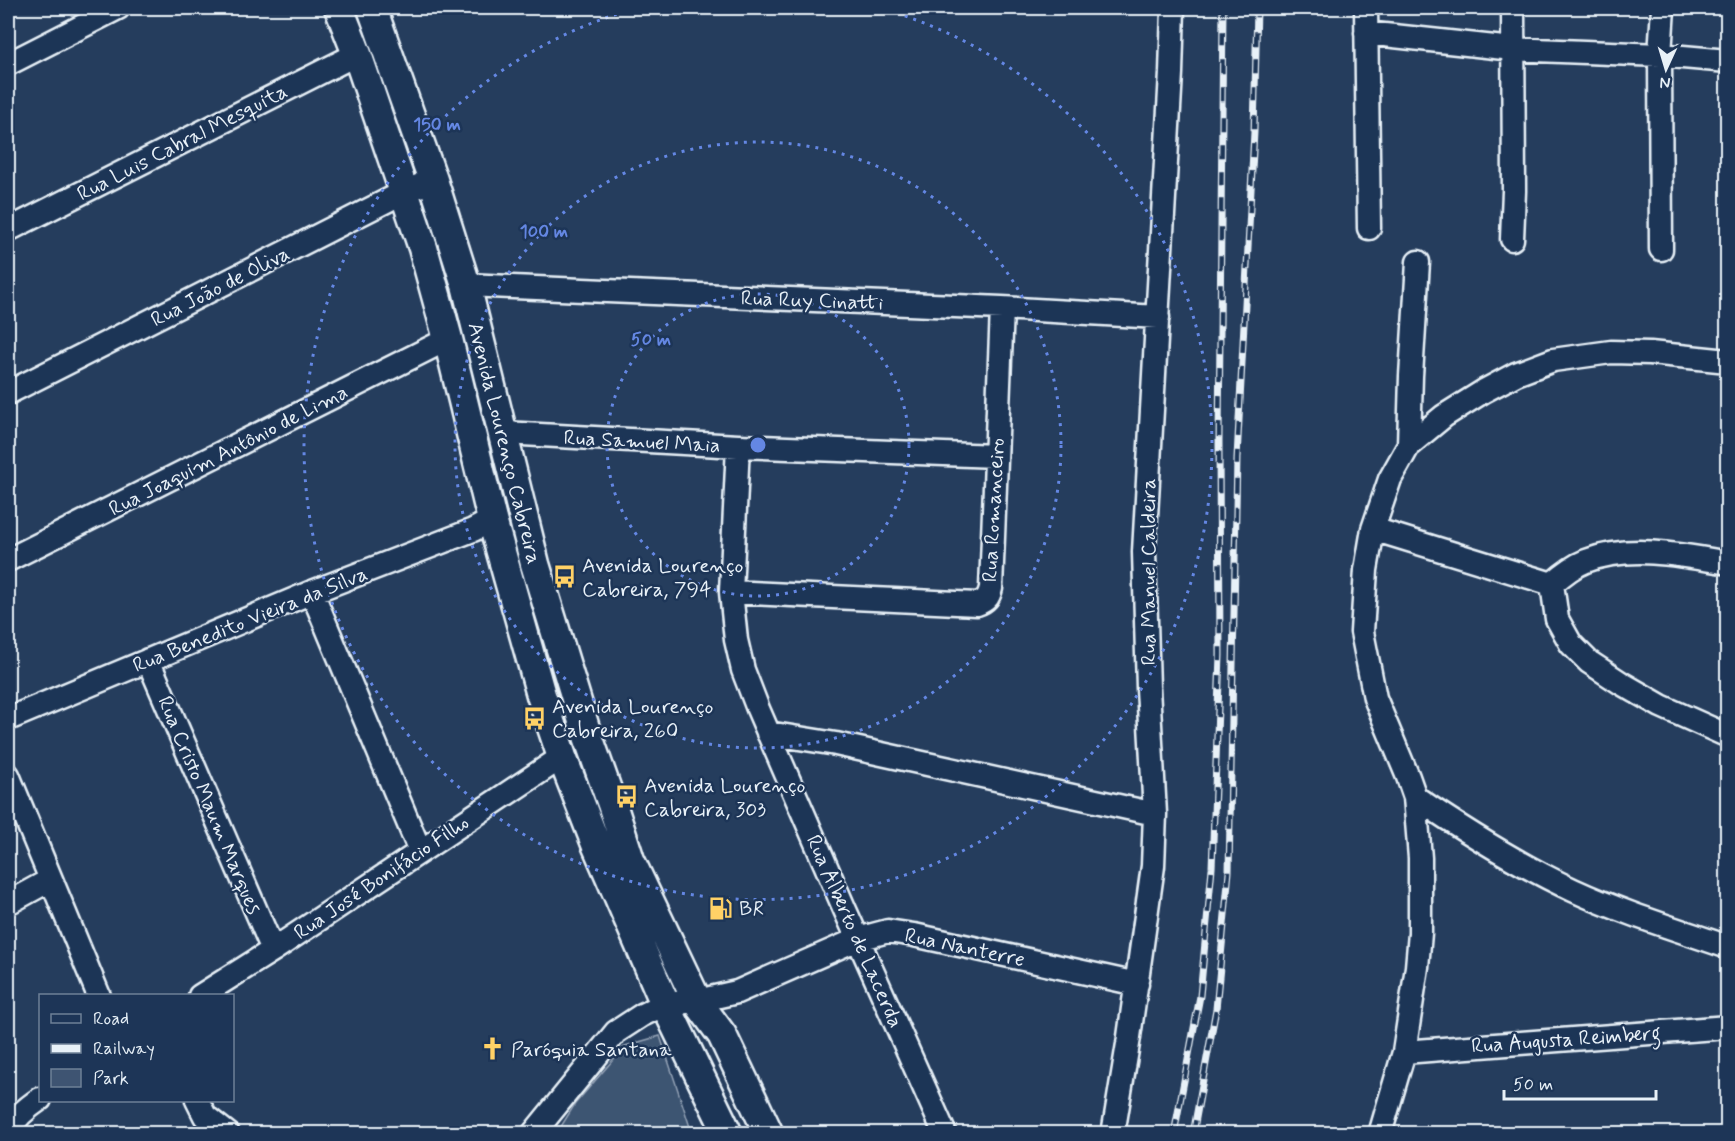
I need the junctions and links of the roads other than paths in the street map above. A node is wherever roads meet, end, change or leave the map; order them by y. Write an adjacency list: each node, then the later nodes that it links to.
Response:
1 (118, 8): 13 (street)
2 (339, 8): 10 (main road, Avenida Lourenço Cabreira)
3 (372, 8): 14 (main road, Avenida Lourenço Cabreira)
4 (1173, 8): 23 (street, Rua Manuel Caldeira)
5 (1366, 8): 8 (street)
6 (1513, 8): 9 (street)
7 (1663, 8): 11 (street)
8 (1366, 33): 9 (street); 16 (street)
9 (1513, 49): 11 (street); 18 (street)
10 (357, 54): 15 (main road, Avenida Lourenço Cabreira); 17 (street, Rua Luis Cabral Mesquita)
11 (1660, 55): 12 (street); 19 (street)
12 (1728, 61)
13 (8, 64)
14 (433, 180): 15 (street, Rua João de Oliva); 21 (main road, Avenida Lourenço Cabreira)
15 (404, 192): 24 (main road, Avenida Lourenço Cabreira); 26 (street, Rua João de Oliva)
16 (1369, 228)
17 (8, 230)
18 (1512, 239)
19 (1661, 249)
20 (1418, 262): 28 (street)
21 (466, 285): 22 (street, Rua Ruy Cinatti); 27 (main road, Avenida Lourenço Cabreira)
22 (1002, 308): 23 (street, Rua Ruy Cinatti); 30 (street, Rua Romanceiro)
23 (1158, 317): 45 (street, Rua Manuel Caldeira)
24 (448, 339): 31 (main road, Avenida Lourenço Cabreira); 33 (street, Rua Joaquim Antônio de Lima)
25 (1728, 361): 28 (street)
26 (8, 393)
27 (504, 433): 29 (street, Rua Samuel Maia); 55 (main road, Avenida Lourenço Cabreira)
28 (1409, 445): 32 (street)
29 (738, 446): 30 (street, Rua Samuel Maia); 37 (street, Rua Alberto de Lacerda)
30 (996, 456): 37 (street, Rua Romanceiro)
31 (492, 520): 36 (street, Rua Benedito Vieira da Silva); 42 (main road, Avenida Lourenço Cabreira)
32 (1373, 529): 35 (street); 44 (street)
33 (8, 560)
34 (1728, 563): 35 (street)
35 (1552, 584): 41 (street)
36 (312, 592): 38 (street, Rua Benedito Vieira da Silva); 46 (street)
37 (731, 592): 40 (street, Rua Alberto de Lacerda)
38 (148, 660): 39 (street, Rua Benedito Vieira da Silva); 51 (street, Rua Cristo Maum Marques)
39 (8, 719)
40 (768, 733): 45 (street); 49 (street, Rua Alberto de Lacerda)
41 (1728, 736)
42 (562, 757): 46 (street, Rua José Bonifácio Filho); 56 (main road, Avenida Lourenço Cabreira)
43 (8, 775): 47 (street)
44 (1414, 797): 50 (street); 58 (street)
45 (1155, 814): 52 (street, Rua Manuel Caldeira)
46 (420, 851): 51 (street, Rua José Bonifácio Filho)
47 (50, 880): 48 (street); 53 (street)
48 (8, 903)
49 (858, 939): 52 (street, Rua Nanterre); 55 (street, Rua Nanterre); 66 (street, Rua Alberto de Lacerda)
50 (1728, 947)
51 (273, 950): 54 (street, Rua José Bonifácio Filho)
52 (1137, 984): 67 (street, Rua Manuel Caldeira)
53 (98, 994)
54 (203, 994)
55 (697, 1001): 56 (street, Rua Nanterre); 65 (main road, Avenida Lourenço Cabreira)
56 (665, 1004): 63 (street); 64 (main road, Avenida Lourenço Cabreira)
57 (1728, 1027): 58 (street, Rua Augusta Reimberg)
58 (1404, 1052): 68 (street)
59 (39, 1100): 61 (street)
60 (198, 1102): 62 (street)
61 (8, 1131)
62 (228, 1134)
63 (533, 1134)
64 (728, 1134)
65 (769, 1134)
66 (945, 1134)
67 (1113, 1134)
68 (1380, 1134)

